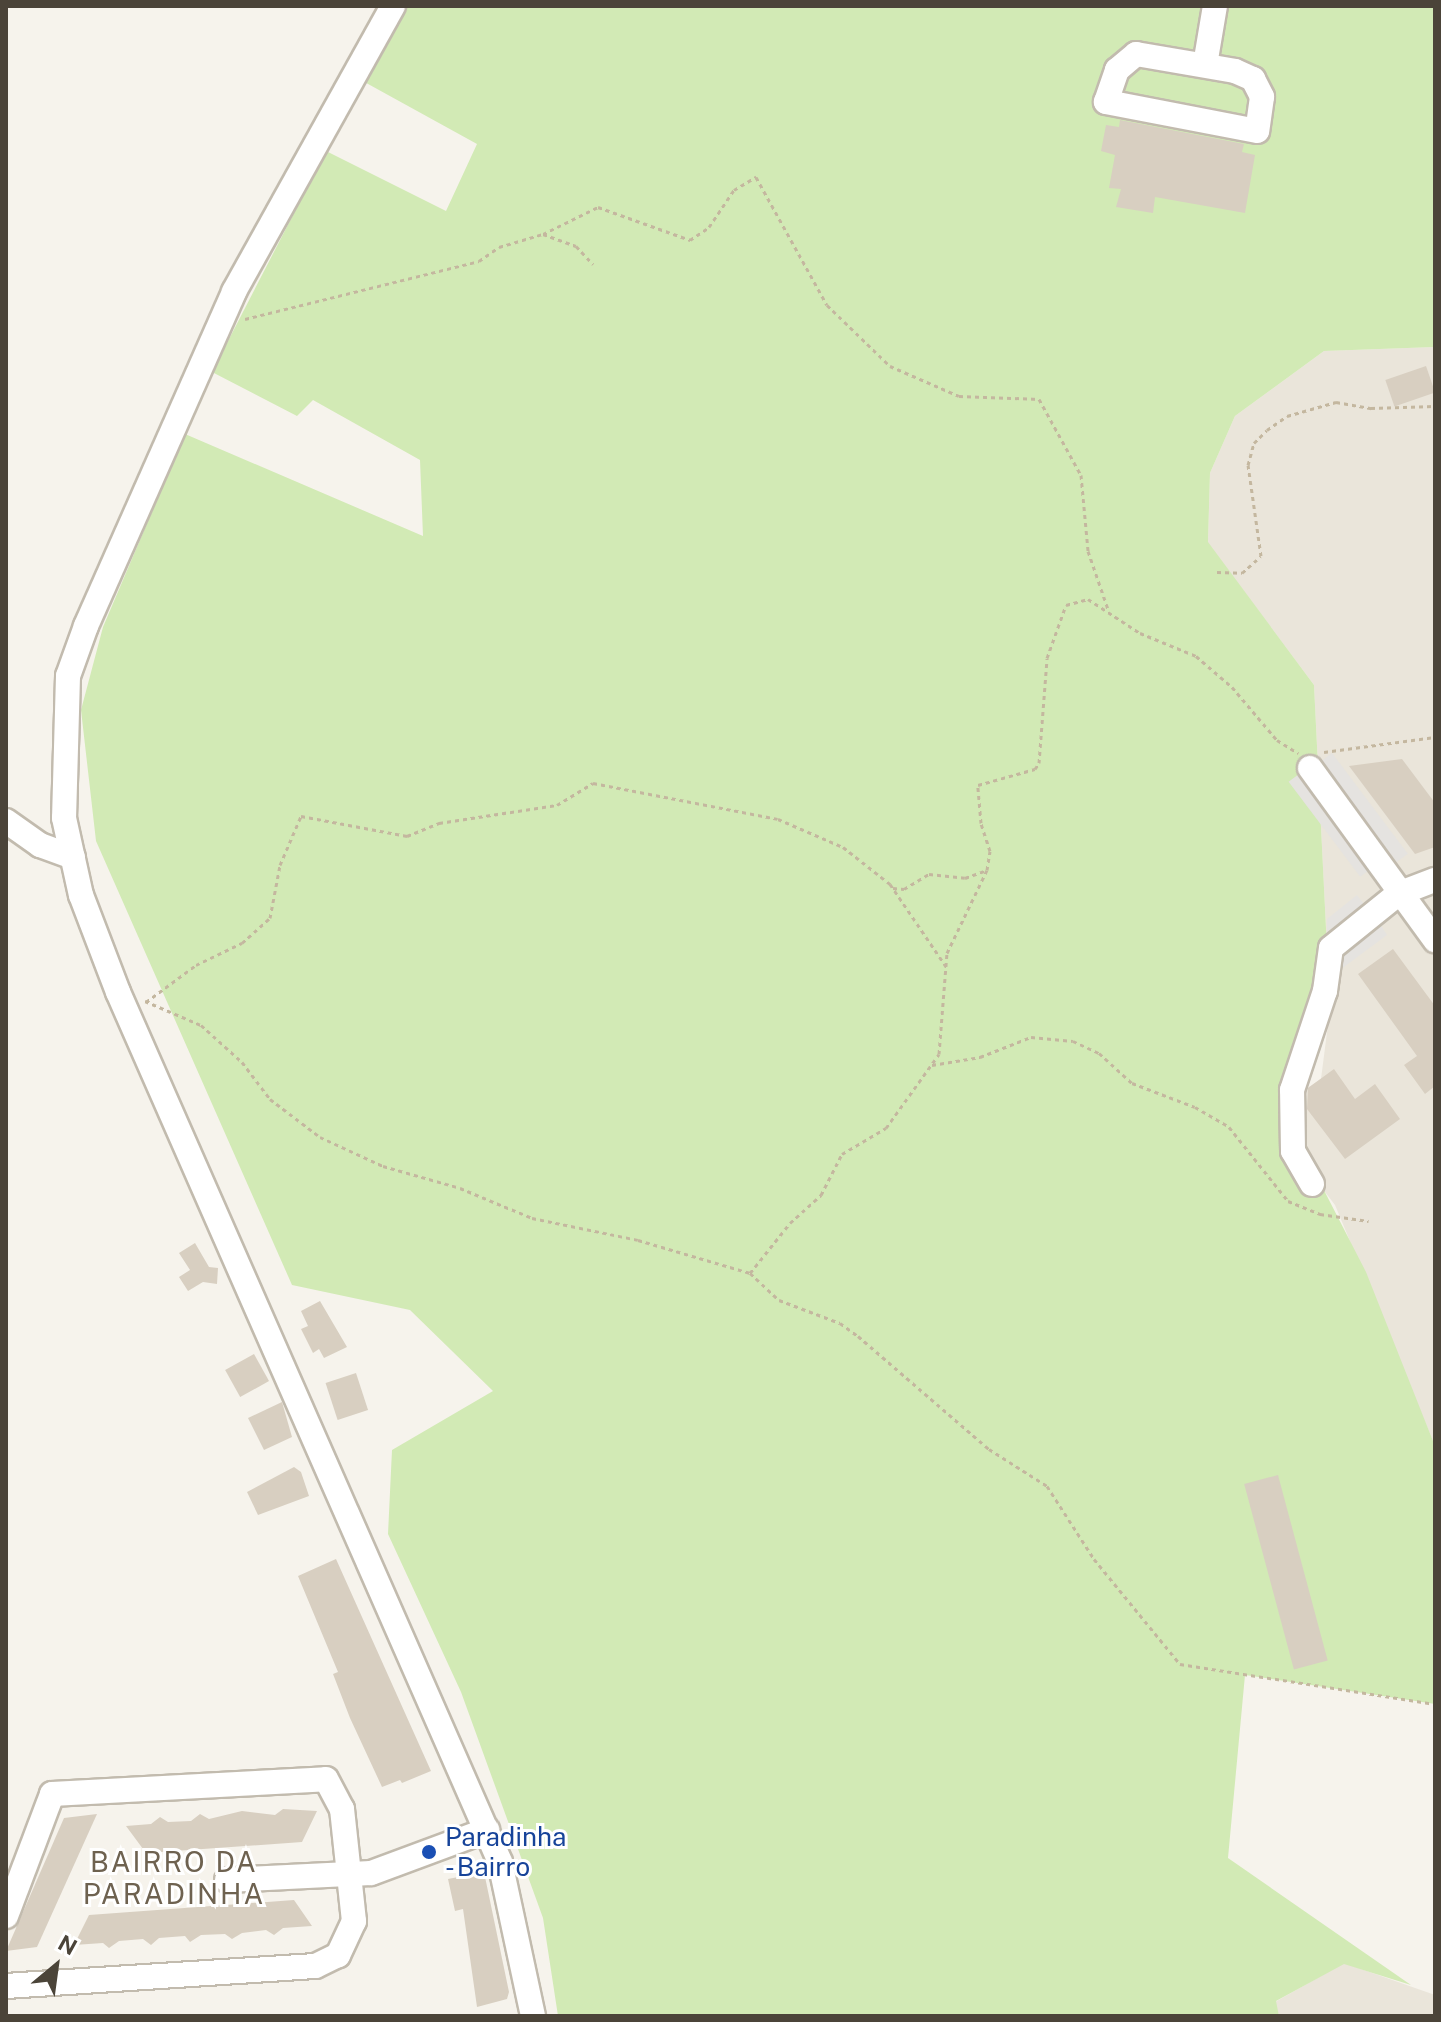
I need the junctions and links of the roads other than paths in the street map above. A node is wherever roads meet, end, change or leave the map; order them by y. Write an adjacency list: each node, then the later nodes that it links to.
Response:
1 (393, 6): 6 (street)
2 (1215, 6): 3 (street)
3 (1205, 65): 3 (street)
4 (1310, 768): 8 (street)
5 (6, 821): 6 (street)
6 (73, 857): 11 (street)
7 (1435, 880): 8 (street)
8 (1398, 894): 9 (street); 10 (street)
9 (1435, 940)
10 (1312, 1184)
11 (487, 1830): 12 (street); 16 (street)
12 (352, 1874): 13 (street); 14 (street); 15 (street)
13 (227, 1880)
14 (6, 1916)
15 (6, 1986)
16 (533, 2016)

